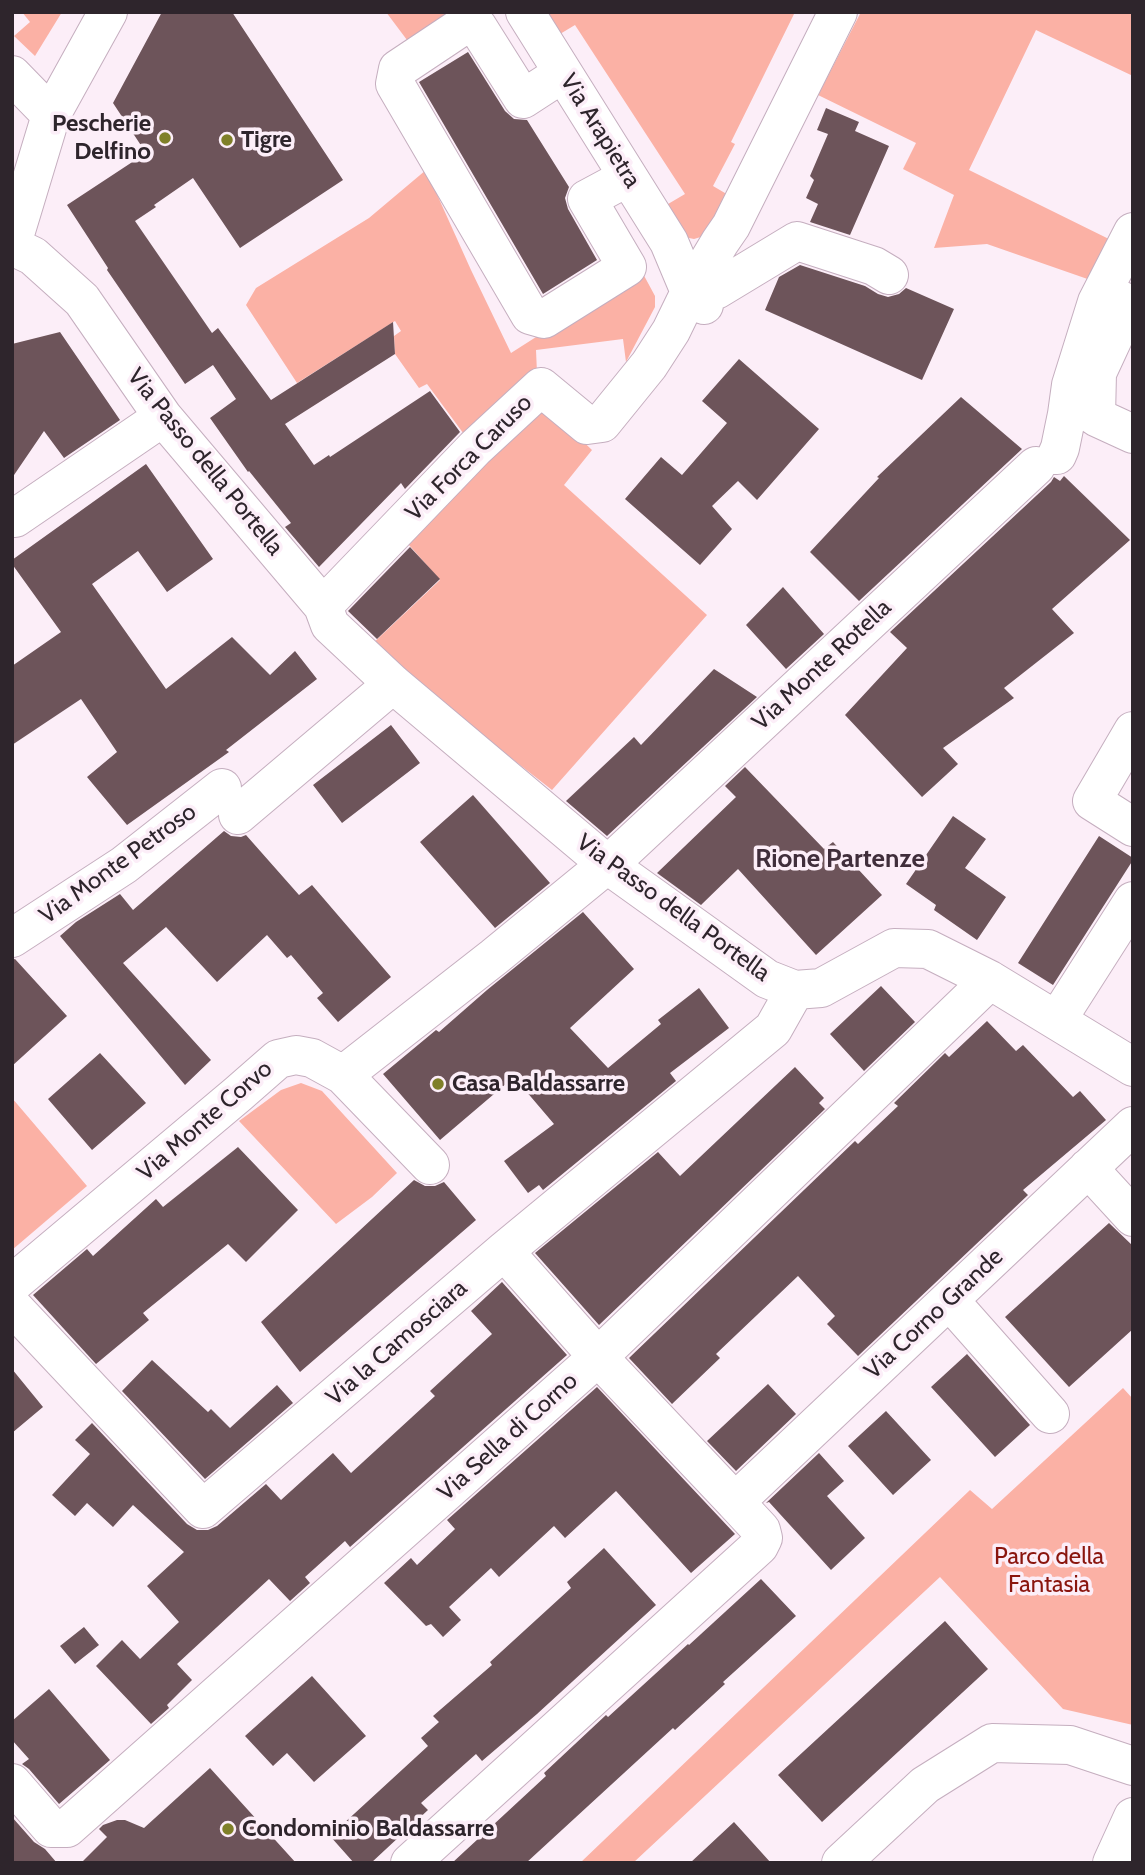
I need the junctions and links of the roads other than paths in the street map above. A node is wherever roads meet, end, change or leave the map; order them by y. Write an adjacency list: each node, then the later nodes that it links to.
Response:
1 (108, 12): 6 (street)
2 (525, 12): 4 (street, Via Arapietra)
3 (838, 12): 9 (street)
4 (563, 73): 7 (street, Via Arapietra); 7 (street)
5 (12, 75): 6 (street)
6 (51, 116): 10 (street)
7 (628, 177): 11 (street, Via Arapietra)
8 (1133, 232): 13 (street)
9 (720, 242): 11 (street); 14 (street)
10 (12, 245): 15 (street, Via Passo della Portella)
11 (673, 251): 14 (street, Via Arapietra)
12 (889, 275): 14 (street)
13 (1103, 292): 16 (street); 22 (street, Via Monte Rotella)
14 (698, 300): 18 (street, Via Forca Caruso)
15 (163, 416): 17 (street); 18 (street, Via Passo della Portella)
16 (1133, 433)
17 (15, 518)
18 (323, 606): 19 (street, Via Passo della Portella)
19 (393, 684): 22 (street, Via Passo della Portella); 24 (street, Via Monte Petroso)
20 (1133, 732): 21 (street)
21 (1133, 827)
22 (608, 865): 27 (street, Via Passo della Portella); 30 (street)
23 (1133, 901): 25 (street)
24 (12, 938)
25 (1122, 943): 28 (street)
26 (990, 980): 27 (street, Via Passo della Portella); 28 (street, Via Passo della Portella); 39 (street, Via Sella di Corno)
27 (795, 990): 35 (street, Via la Camosciara)
28 (1057, 1020): 29 (street, Via Passo della Portella)
29 (1133, 1067)
30 (343, 1075): 32 (street, Via Monte Corvo); 36 (street, Via Monte Corvo)
31 (1133, 1126): 33 (street, Via Corno Grande)
32 (430, 1165)
33 (1088, 1168): 34 (street); 37 (street, Via Corno Grande)
34 (1133, 1217)
35 (504, 1251): 38 (street, Via la Camosciara); 39 (street)
36 (12, 1284)
37 (949, 1300): 40 (street); 41 (street, Via Corno Grande)
38 (12, 1306)
39 (598, 1357): 41 (street); 43 (street, Via Sella di Corno)
40 (1051, 1414)
41 (735, 1502): 44 (street)
42 (1133, 1766): 45 (street)
43 (12, 1783)
44 (410, 1863)
45 (841, 1863)

